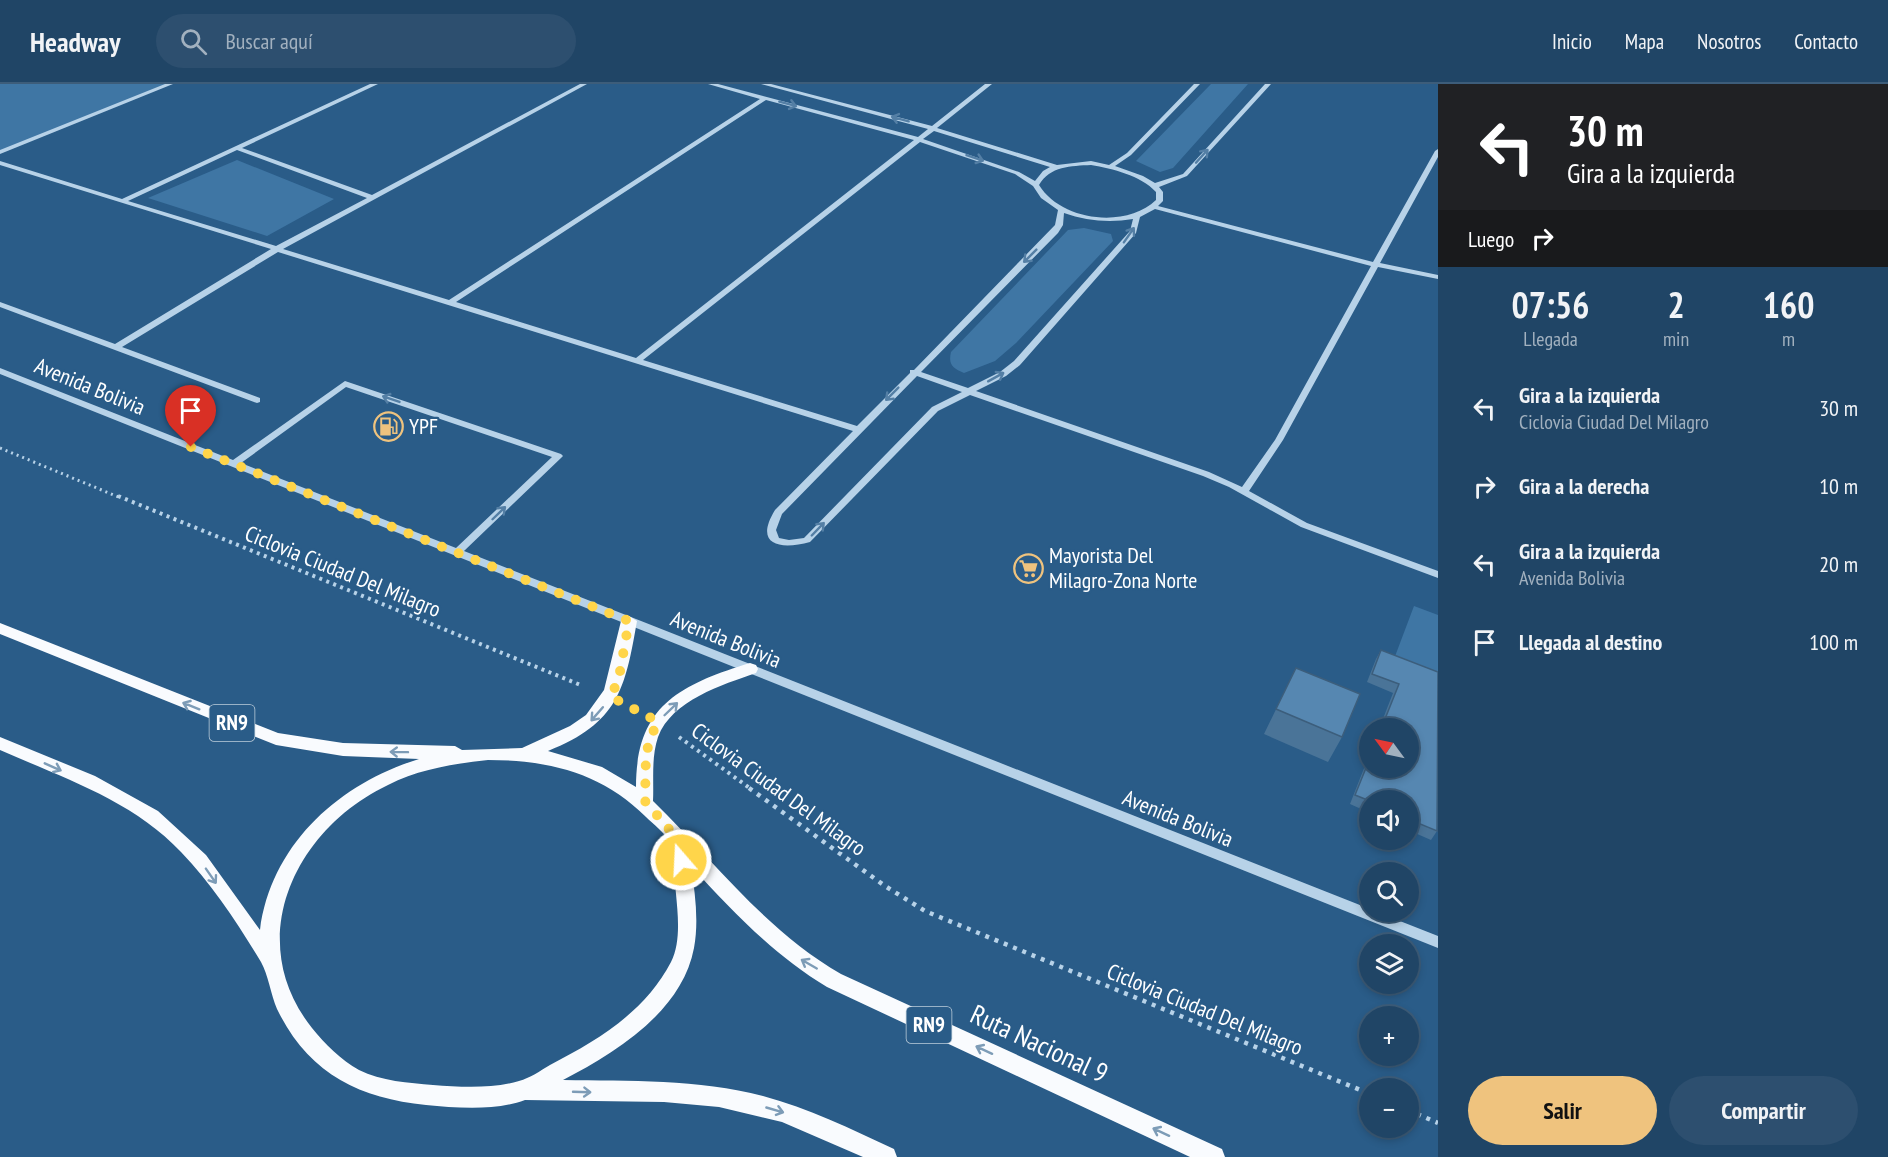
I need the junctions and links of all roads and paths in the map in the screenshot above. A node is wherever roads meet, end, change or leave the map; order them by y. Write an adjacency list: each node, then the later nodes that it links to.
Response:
1 (170, 84): 16 (street)
2 (375, 84): 14 (street)
3 (584, 84): 22 (street)
4 (711, 84): 11 (street)
5 (765, 84): 10 (street)
6 (793, 84): 10 (street)
7 (989, 84): 12 (street)
8 (1197, 84): 18 (street)
9 (1268, 84): 21 (street, one-way to 9)
10 (785, 89): 12 (street, one-way to 10)
11 (765, 98): 13 (street, one-way to 13); 30 (street)
12 (932, 128): 13 (street); 19 (street)
13 (918, 139): 20 (street, one-way to 20); 33 (street)
14 (237, 148): 22 (street); 23 (street)
15 (1438, 151): 28 (street)
16 (0, 153)
17 (0, 163): 23 (street)
18 (1111, 166): 19 (street); 21 (street)
19 (1057, 167): 20 (street)
20 (1036, 185): 25 (street)
21 (1154, 186): 24 (street)
22 (370, 197): 27 (street)
23 (122, 201): 27 (street)
24 (1154, 207): 26 (street); 28 (street)
25 (1061, 210): 26 (street); 35 (street, one-way to 35)
26 (1137, 216): 36 (street, one-way to 26)
27 (277, 249): 30 (street); 32 (street)
28 (1374, 264): 29 (street); 41 (street)
29 (1438, 277)
30 (451, 303): 33 (street)
31 (0, 304): 32 (street)
32 (117, 346): 37 (street)
33 (637, 361): 38 (street)
34 (0, 371): 40 (street, Avenida Bolivia)
35 (913, 372): 36 (street); 38 (street, one-way to 38)
36 (970, 392): 38 (street, one-way to 36); 41 (street)
37 (257, 400)
38 (857, 429)
39 (0, 448): 47 (path, Ciclovia Ciudad Del Milagro)
40 (234, 464): 42 (street, Avenida Bolivia); 42 (street, one-way to 40)
41 (1244, 491): 43 (street)
42 (457, 553): 44 (street, Avenida Bolivia)
43 (1438, 575)
44 (629, 621): 46 (street, Avenida Bolivia); 47 (main road)
45 (0, 628): 51 (main road, RN9, one-way to 45)
46 (750, 669): 48 (main road, one-way to 46); 54 (street, Avenida Bolivia)
47 (611, 697): 50 (main road, one-way to 50)
48 (657, 721): 52 (main road); 56 (path, Ciclovia Ciudad Del Milagro)
49 (0, 743): 55 (main road, one-way to 55)
50 (527, 752): 51 (main road); 52 (main road, Ruta Nacional 9)
51 (479, 753): 55 (main road)
52 (645, 801): 53 (main road, Ruta Nacional 9)
53 (679, 841): 57 (main road); 61 (main road, Ruta Nacional 9 / RN9, one-way to 53)
54 (1438, 942)
55 (271, 961): 57 (main road)
56 (1359, 1089)
57 (523, 1090): 60 (main road, one-way to 60)
58 (1419, 1115): 59 (path)
59 (1438, 1123)
60 (886, 1157)
61 (1214, 1157)

